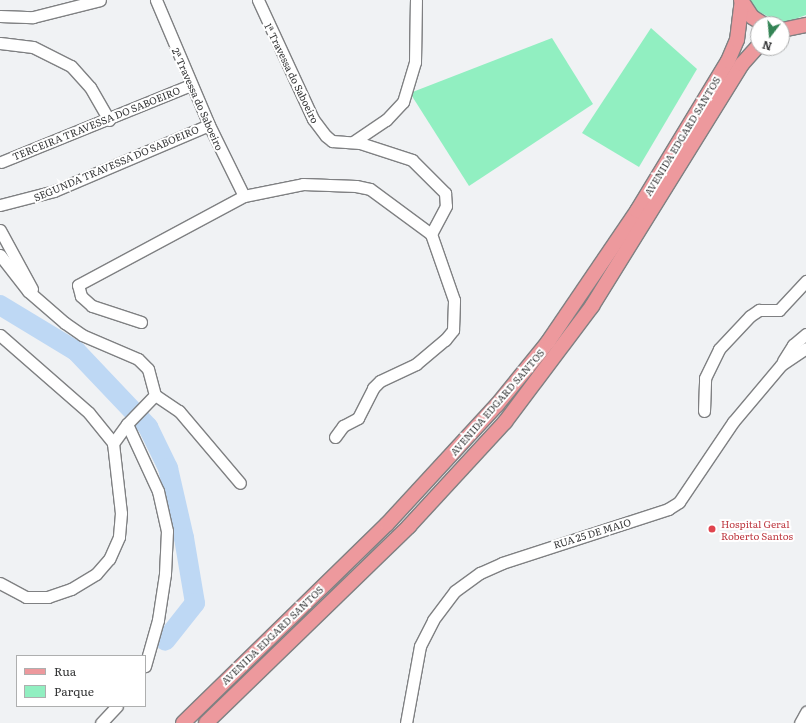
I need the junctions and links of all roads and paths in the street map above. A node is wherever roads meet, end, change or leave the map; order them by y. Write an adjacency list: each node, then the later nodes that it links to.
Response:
1 (100, 0): 6 (street)
2 (156, 0): 12 (street, 2ª Travessa do Saboeiro)
3 (258, 0): 15 (street, 1ª Travessa do Saboeiro)
4 (416, 0): 15 (street)
5 (742, 1): 7 (main road); 40 (main road, AVENIDA EDGARD SANTOS)
6 (0, 16)
7 (751, 16)
8 (806, 25): 9 (main road)
9 (790, 29)
10 (0, 43): 13 (street)
11 (750, 55): 41 (main road, AVENIDA EDGARD SANTOS)
12 (191, 85): 13 (street, TERCEIRA TRAVESSA DO SABOEIRO); 14 (street, 2ª Travessa do Saboeiro)
13 (109, 120): 16 (street, TERCEIRA TRAVESSA DO SABOEIRO)
14 (209, 125): 17 (street, 2ª Travessa do Saboeiro); 18 (street, SEGUNDA TRAVESSA DO SABOEIRO)
15 (353, 142): 20 (street)
16 (1, 162)
17 (244, 196): 20 (street); 24 (street)
18 (0, 205)
19 (0, 230): 23 (street)
20 (431, 234): 32 (street)
21 (0, 255): 23 (street)
22 (806, 281): 30 (street)
23 (39, 301): 29 (street)
24 (141, 322)
25 (806, 334): 28 (street)
26 (0, 335): 33 (street)
27 (806, 348): 28 (street, RUA 25 DE MAIO)
28 (781, 365): 42 (street, RUA 25 DE MAIO)
29 (155, 395): 31 (street); 34 (street)
30 (704, 411)
31 (127, 424): 33 (street); 36 (street)
32 (335, 437)
33 (113, 443): 35 (street)
34 (240, 483)
35 (0, 583)
36 (146, 662)
37 (116, 707): 39 (street)
38 (806, 712): 43 (street)
39 (101, 723)
40 (183, 723)
41 (206, 723)
42 (406, 723)
43 (800, 723)

